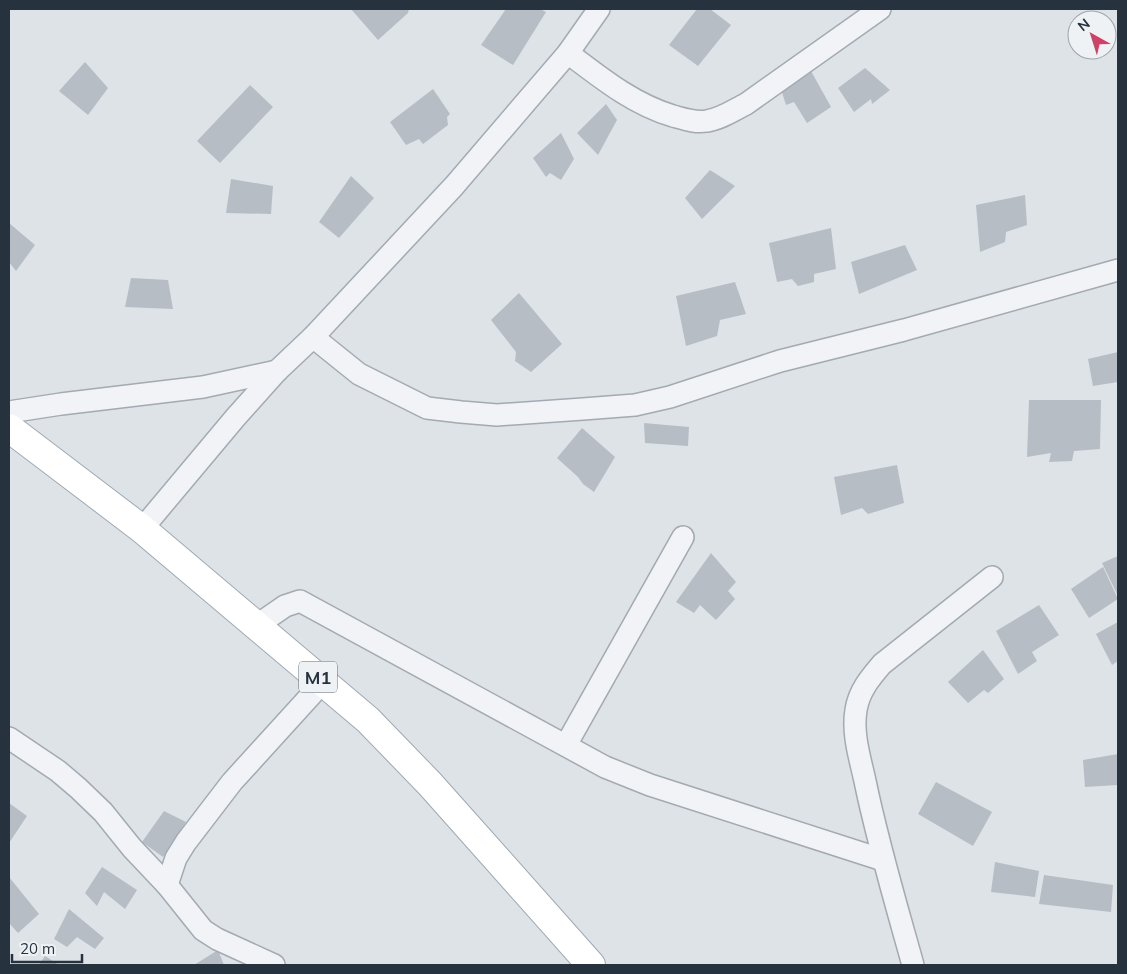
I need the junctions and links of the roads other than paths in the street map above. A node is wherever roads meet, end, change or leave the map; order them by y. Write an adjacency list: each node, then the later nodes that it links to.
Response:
1 (599, 9): 3 (street)
2 (880, 9): 3 (street)
3 (568, 52): 5 (street)
4 (1118, 270): 5 (street)
5 (313, 337): 6 (street)
6 (277, 371): 7 (street); 9 (street)
7 (9, 412)
8 (9, 428): 9 (main road, M1)
9 (142, 529): 12 (main road, M1)
10 (683, 537): 15 (street)
11 (992, 577): 16 (street)
12 (256, 626): 13 (main road, M1); 15 (street)
13 (323, 682): 17 (street); 19 (main road, M1)
14 (9, 738): 17 (street)
15 (566, 745): 16 (street)
16 (883, 860): 20 (street)
17 (167, 885): 18 (street)
18 (274, 965)
19 (591, 965)
20 (913, 965)

